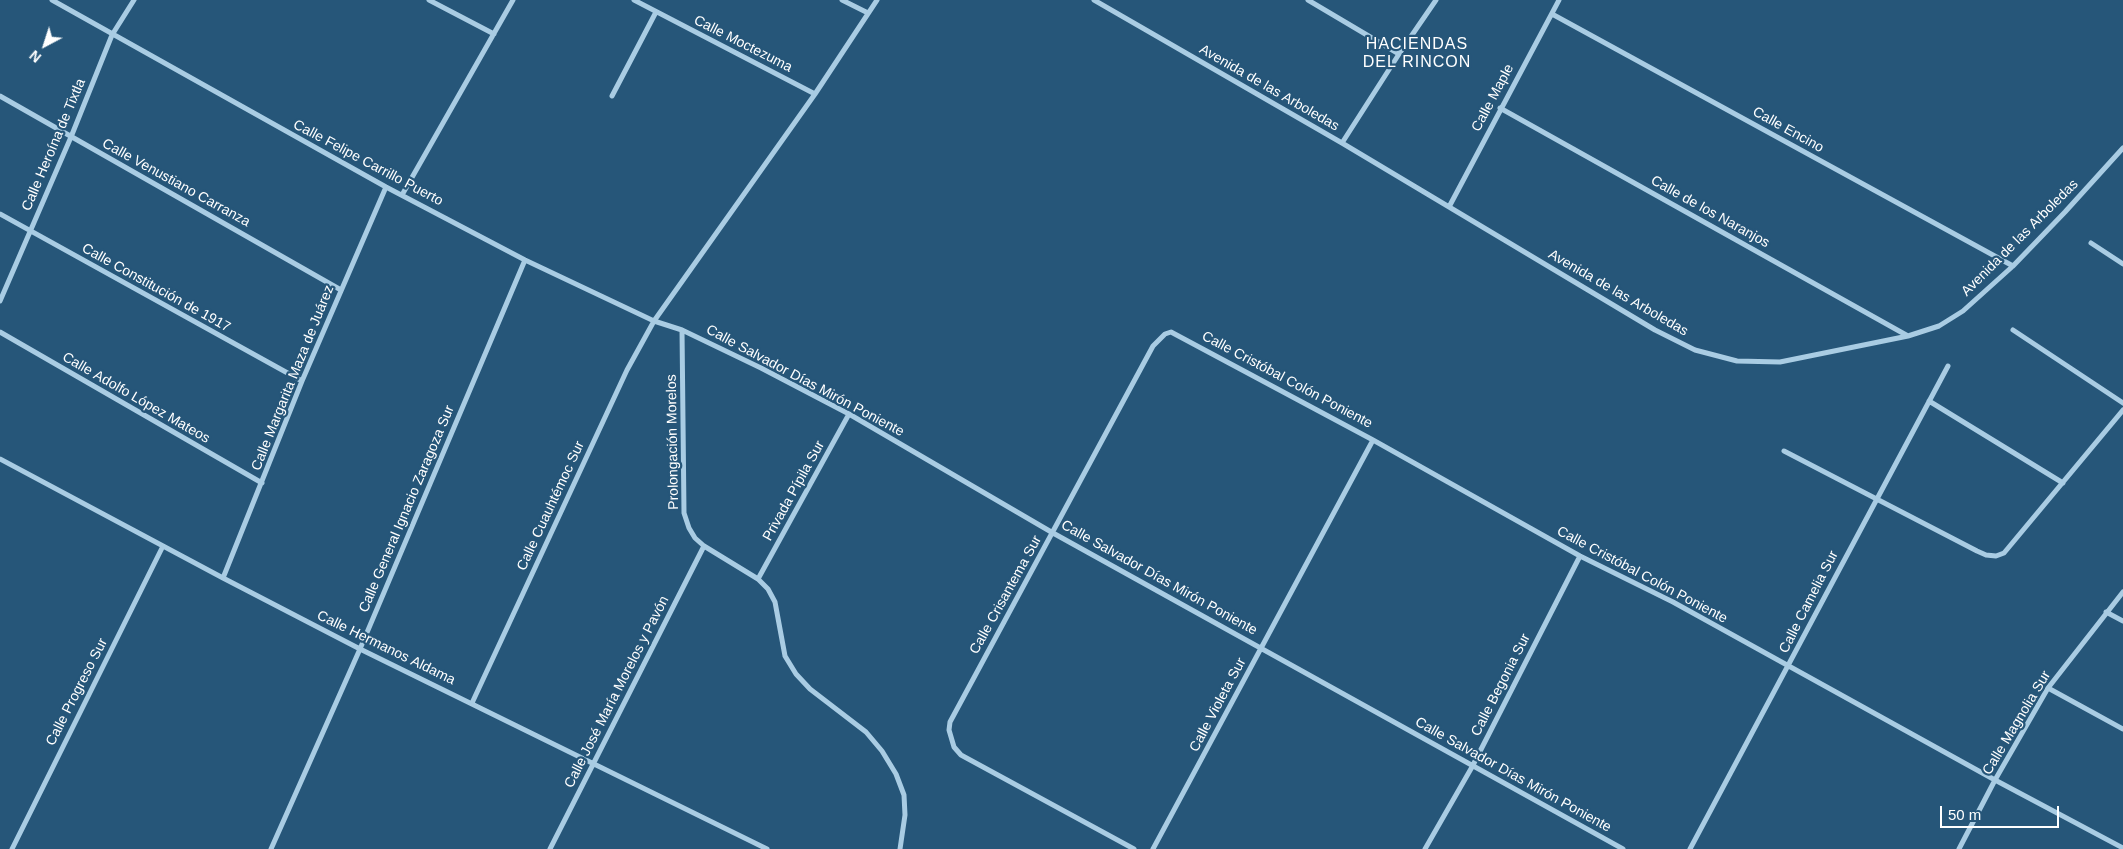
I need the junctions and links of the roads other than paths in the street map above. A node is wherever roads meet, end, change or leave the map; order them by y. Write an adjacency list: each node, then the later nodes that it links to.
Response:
1 (52, 0): 16 (street, Calle Felipe Carrillo Puerto)
2 (134, 0): 16 (street, Calle Heroína de Tixtla)
3 (429, 0): 15 (street)
4 (514, 0): 15 (street)
5 (634, 0): 12 (street, Calle Moctezuma)
6 (842, 0): 13 (street)
7 (877, 0): 13 (street, Calle Cuauhtémoc Sur)
8 (1094, 0): 23 (street, Avenida de las Arboledas)
9 (1308, 0): 17 (street)
10 (1436, 0): 17 (street)
11 (1559, 0): 14 (street, Calle Maple)
12 (656, 12): 18 (street, Calle Moctezuma); 20 (street)
13 (868, 13): 18 (street, Calle Cuauhtémoc Sur)
14 (1552, 14): 21 (street, Calle Maple); 33 (street, Calle Encino)
15 (494, 34): 26 (street)
16 (112, 35): 22 (street, Calle Heroína de Tixtla); 25 (street, Calle Felipe Carrillo Puerto)
17 (1399, 54): 23 (street)
18 (815, 94): 36 (street, Calle Cuauhtémoc Sur)
19 (0, 96): 22 (street, Calle Venustiano Carranza)
20 (612, 96)
21 (1500, 108): 27 (street, Calle Maple); 40 (street, Calle de los Naranjos)
22 (71, 137): 29 (street, Calle Heroína de Tixtla); 34 (street, Calle Venustiano Carranza)
23 (1342, 143): 27 (street, Avenida de las Arboledas)
24 (2123, 148): 33 (street, Avenida de las Arboledas)
25 (386, 187): 26 (street, Calle Felipe Carrillo Puerto); 34 (street, Calle Margarita Maza de Juárez)
26 (402, 195): 31 (street, Calle Felipe Carrillo Puerto)
27 (1449, 207): 40 (street, Avenida de las Arboledas)
28 (0, 214): 29 (street, Calle Constitución de 1917)
29 (30, 231): 35 (street, Calle Heroína de Tixtla); 43 (street, Calle Constitución de 1917)
30 (2091, 243): 32 (street)
31 (525, 260): 36 (street, Calle Felipe Carrillo Puerto); 64 (street, Calle General Ignacio Zaragoza Sur)
32 (2123, 264)
33 (2012, 266): 40 (street, Avenida de las Arboledas)
34 (341, 290): 43 (street, Calle Margarita Maza de Juárez)
35 (0, 301)
36 (654, 321): 37 (street, Calle Felipe Carrillo Puerto); 67 (street, Calle Cuauhtémoc Sur)
37 (682, 330): 47 (street, Calle Salvador Días Mirón Poniente); 56 (street, Prolongación Morelos)
38 (2013, 330): 45 (street)
39 (0, 332): 51 (street, Calle Adolfo López Mateos)
40 (1908, 336)
41 (1153, 346): 48 (street, Calle Cristóbal Colón Poniente); 54 (street, Calle Crisantema Sur)
42 (1948, 366): 44 (street, Calle Camelia Sur)
43 (302, 381): 51 (street, Calle Margarita Maza de Juárez)
44 (1929, 401): 52 (street); 53 (street, Calle Camelia Sur)
45 (2123, 403)
46 (2123, 410): 52 (street)
47 (849, 414): 54 (street, Calle Salvador Días Mirón Poniente); 59 (street, Privada Pípila Sur)
48 (1373, 440): 57 (street, Calle Cristóbal Colón Poniente); 63 (street, Calle Violeta Sur)
49 (1784, 451): 53 (street)
50 (0, 459): 55 (street, Calle Hermanos Aldama)
51 (262, 483): 58 (street, Calle Margarita Maza de Juárez)
52 (2063, 484): 53 (street)
53 (1876, 499): 65 (street, Calle Camelia Sur)
54 (1053, 533): 63 (street, Calle Salvador Días Mirón Poniente); 80 (street, Calle Crisantema Sur)
55 (163, 546): 58 (street, Calle Hermanos Aldama); 74 (street, Calle Progreso Sur)
56 (704, 546): 59 (street, Prolongación Morelos); 69 (street, Calle José María Morelos y Pavón)
57 (1580, 556): 65 (street, Calle Cristóbal Colón Poniente); 70 (street, Calle Begonia Sur)
58 (223, 578): 64 (street, Calle Hermanos Aldama)
59 (758, 579): 79 (street)
60 (2123, 592): 61 (street, Calle Magnolia Sur)
61 (2106, 612): 62 (street); 66 (street, Calle Magnolia Sur)
62 (2123, 621)
63 (1261, 648): 70 (street, Calle Salvador Días Mirón Poniente); 81 (street, Calle Violeta Sur)
64 (360, 649): 67 (street, Calle Hermanos Aldama); 75 (street, Calle General Ignacio Zaragoza Sur)
65 (1788, 667): 71 (street, Calle Cristóbal Colón Poniente); 84 (street, Calle Camelia Sur)
66 (2048, 688): 68 (street); 71 (street, Calle Magnolia Sur)
67 (472, 703): 69 (street, Calle Hermanos Aldama)
68 (2123, 729)
69 (594, 763): 72 (street, Calle Hermanos Aldama); 76 (street, Calle José María Morelos y Pavón)
70 (1472, 766): 82 (street, Calle Begonia Sur); 83 (street, Calle Salvador Días Mirón Poniente)
71 (1995, 780): 73 (street, Calle Cristóbal Colón Poniente); 85 (street, Calle Magnolia Sur)
72 (754, 842): 77 (street); 78 (street, Calle Hermanos Aldama)
73 (2123, 848)
74 (12, 849)
75 (271, 849)
76 (550, 849)
77 (750, 849)
78 (767, 849)
79 (900, 849)
80 (1134, 849)
81 (1153, 849)
82 (1425, 849)
83 (1623, 849)
84 (1690, 849)
85 (1959, 849)

